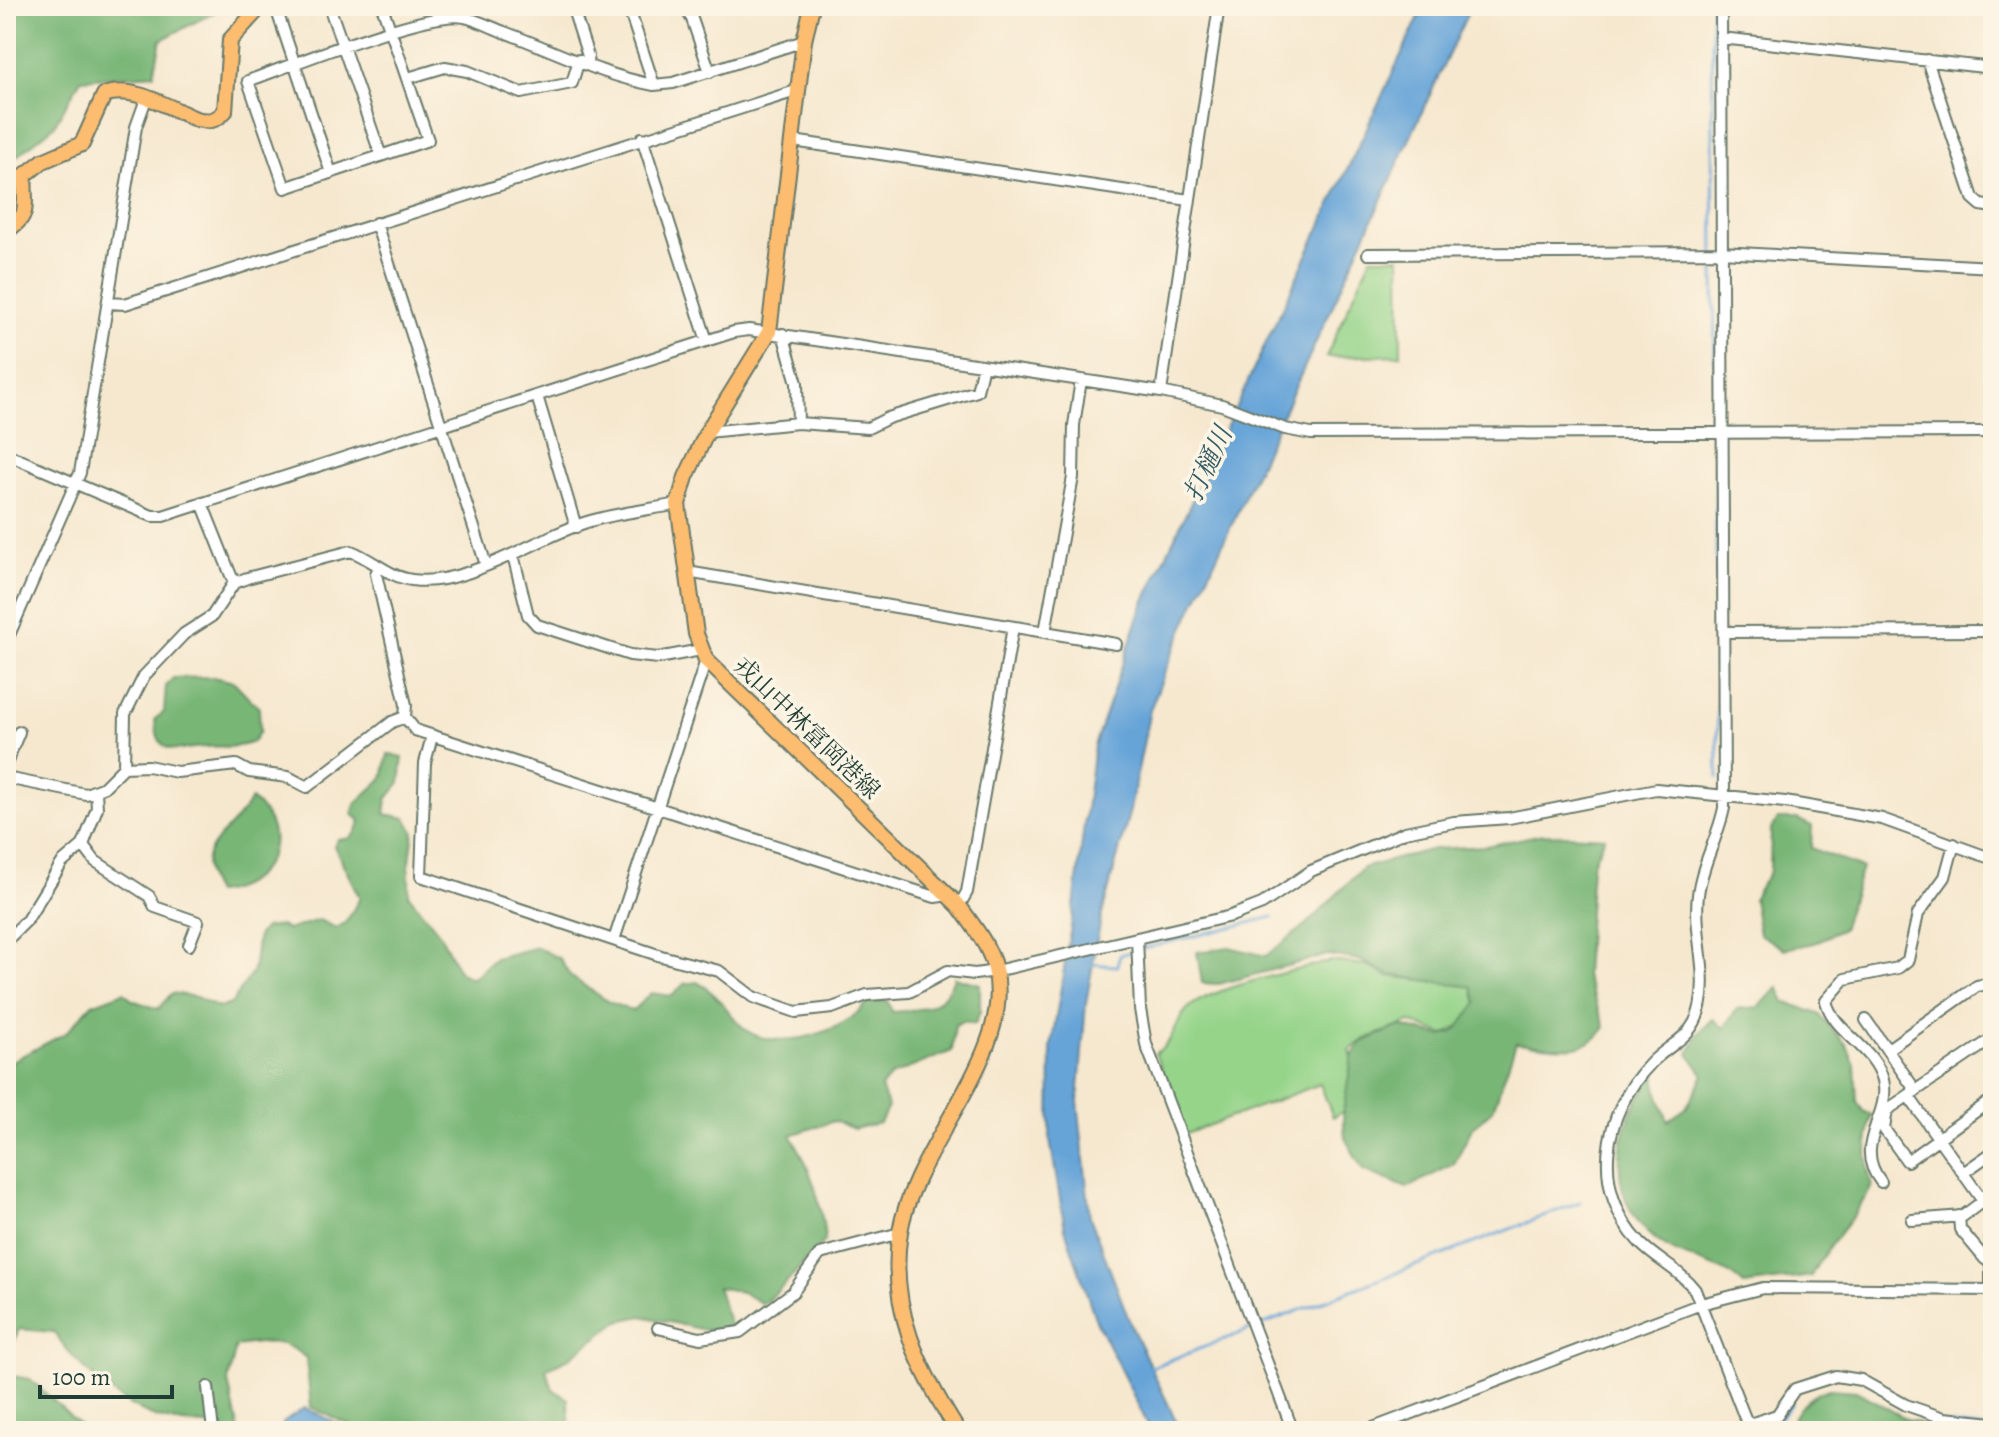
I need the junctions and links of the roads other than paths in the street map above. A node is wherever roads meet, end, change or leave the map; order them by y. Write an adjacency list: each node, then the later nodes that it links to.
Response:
1 (261, 6): 26 (main road)
2 (282, 6): 20 (street)
3 (329, 6): 17 (street)
4 (382, 6): 14 (street)
5 (470, 6): 13 (street)
6 (572, 6): 19 (street)
7 (628, 6): 24 (street)
8 (684, 6): 22 (street)
9 (812, 6): 16 (main road, 戎山中林富岡港線)
10 (1219, 6): 31 (street)
11 (1721, 6): 15 (street)
12 (438, 12): 13 (street); 14 (street)
13 (465, 17): 19 (street)
14 (390, 32): 17 (street); 23 (street)
15 (1721, 38): 18 (street); 35 (street)
16 (804, 41): 22 (street); 25 (main road, 戎山中林富岡港線)
17 (343, 48): 20 (street); 29 (street)
18 (1927, 60): 21 (street); 32 (street)
19 (583, 61): 23 (street); 24 (street)
20 (295, 64): 30 (street); 30 (street)
21 (1993, 68)
22 (710, 72): 24 (street)
23 (408, 78): 29 (street)
24 (654, 85)
25 (799, 90): 27 (street); 28 (main road, 戎山中林富岡港線)
26 (146, 99): 34 (main road); 38 (street)
27 (642, 138): 33 (street); 40 (street)
28 (793, 141): 31 (street); 39 (main road, 戎山中林富岡港線)
29 (381, 156): 30 (street)
30 (331, 173)
31 (1189, 200): 43 (street)
32 (1993, 207)
33 (376, 223): 38 (street); 46 (street)
34 (6, 231)
35 (1721, 252): 36 (street); 37 (street); 49 (street)
36 (1368, 254)
37 (1993, 267)
38 (109, 303): 51 (street)
39 (776, 333): 40 (street); 41 (street); 45 (street); 47 (main road, 戎山中林富岡港線)
40 (707, 341): 44 (street)
41 (983, 365): 42 (street); 45 (street)
42 (1081, 380): 43 (street); 62 (street)
43 (1161, 392): 49 (street)
44 (537, 396): 46 (street); 54 (street)
45 (798, 423): 47 (street)
46 (441, 426): 52 (street); 56 (street)
47 (707, 432): 53 (main road, 戎山中林富岡港線)
48 (1993, 432): 49 (street)
49 (1722, 433): 63 (street)
50 (6, 454): 51 (street)
51 (77, 483): 52 (street); 64 (street)
52 (202, 503): 59 (street)
53 (678, 504): 54 (street); 58 (main road, 戎山中林富岡港線)
54 (576, 527): 55 (street)
55 (513, 555): 56 (street); 66 (street)
56 (486, 565): 57 (street)
57 (379, 567): 59 (street); 67 (street)
58 (687, 572): 60 (street); 66 (main road, 戎山中林富岡港線)
59 (234, 583): 71 (street)
60 (1013, 627): 62 (street); 79 (street)
61 (1993, 631): 63 (street)
62 (1045, 632): 65 (street)
63 (1724, 632): 74 (street)
64 (6, 642)
65 (1116, 644)
66 (704, 655): 75 (street); 79 (main road, 戎山中林富岡港線)
67 (405, 717): 69 (street); 71 (street)
68 (19, 732): 70 (street)
69 (432, 736): 75 (street); 81 (street)
70 (6, 764)
71 (124, 767): 73 (street)
72 (6, 778): 73 (street)
73 (96, 792): 77 (street)
74 (1725, 794): 76 (street); 80 (street); 101 (street)
75 (656, 807): 79 (street); 81 (street)
76 (1954, 844): 78 (street); 94 (street)
77 (83, 845): 82 (street); 83 (street)
78 (1993, 859)
79 (954, 901): 84 (main road, 戎山中林富岡港線)
80 (1137, 938): 84 (street); 108 (street)
81 (614, 940): 84 (street)
82 (6, 941)
83 (189, 945)
84 (996, 971): 98 (main road, 戎山中林富岡港線)
85 (1993, 983): 88 (street)
86 (1866, 1020): 88 (street)
87 (1993, 1038): 89 (street)
88 (1888, 1049): 89 (street)
89 (1912, 1094): 91 (street); 91 (street)
90 (1993, 1099): 91 (street)
91 (1938, 1138): 93 (street)
92 (1993, 1152): 93 (street)
93 (1963, 1173): 95 (street)
94 (1881, 1182)
95 (1989, 1207): 96 (street); 99 (street)
96 (1959, 1216): 97 (street); 99 (street)
97 (1912, 1220)
98 (900, 1233): 102 (street); 107 (main road, 戎山中林富岡港線)
99 (1992, 1258): 100 (street)
100 (1992, 1290): 101 (street)
101 (1701, 1304): 105 (street); 109 (street)
102 (658, 1328)
103 (208, 1387): 106 (street)
104 (1993, 1423): 105 (street)
105 (1749, 1428)
106 (213, 1431)
107 (958, 1431)
108 (1293, 1431)
109 (1365, 1431)

